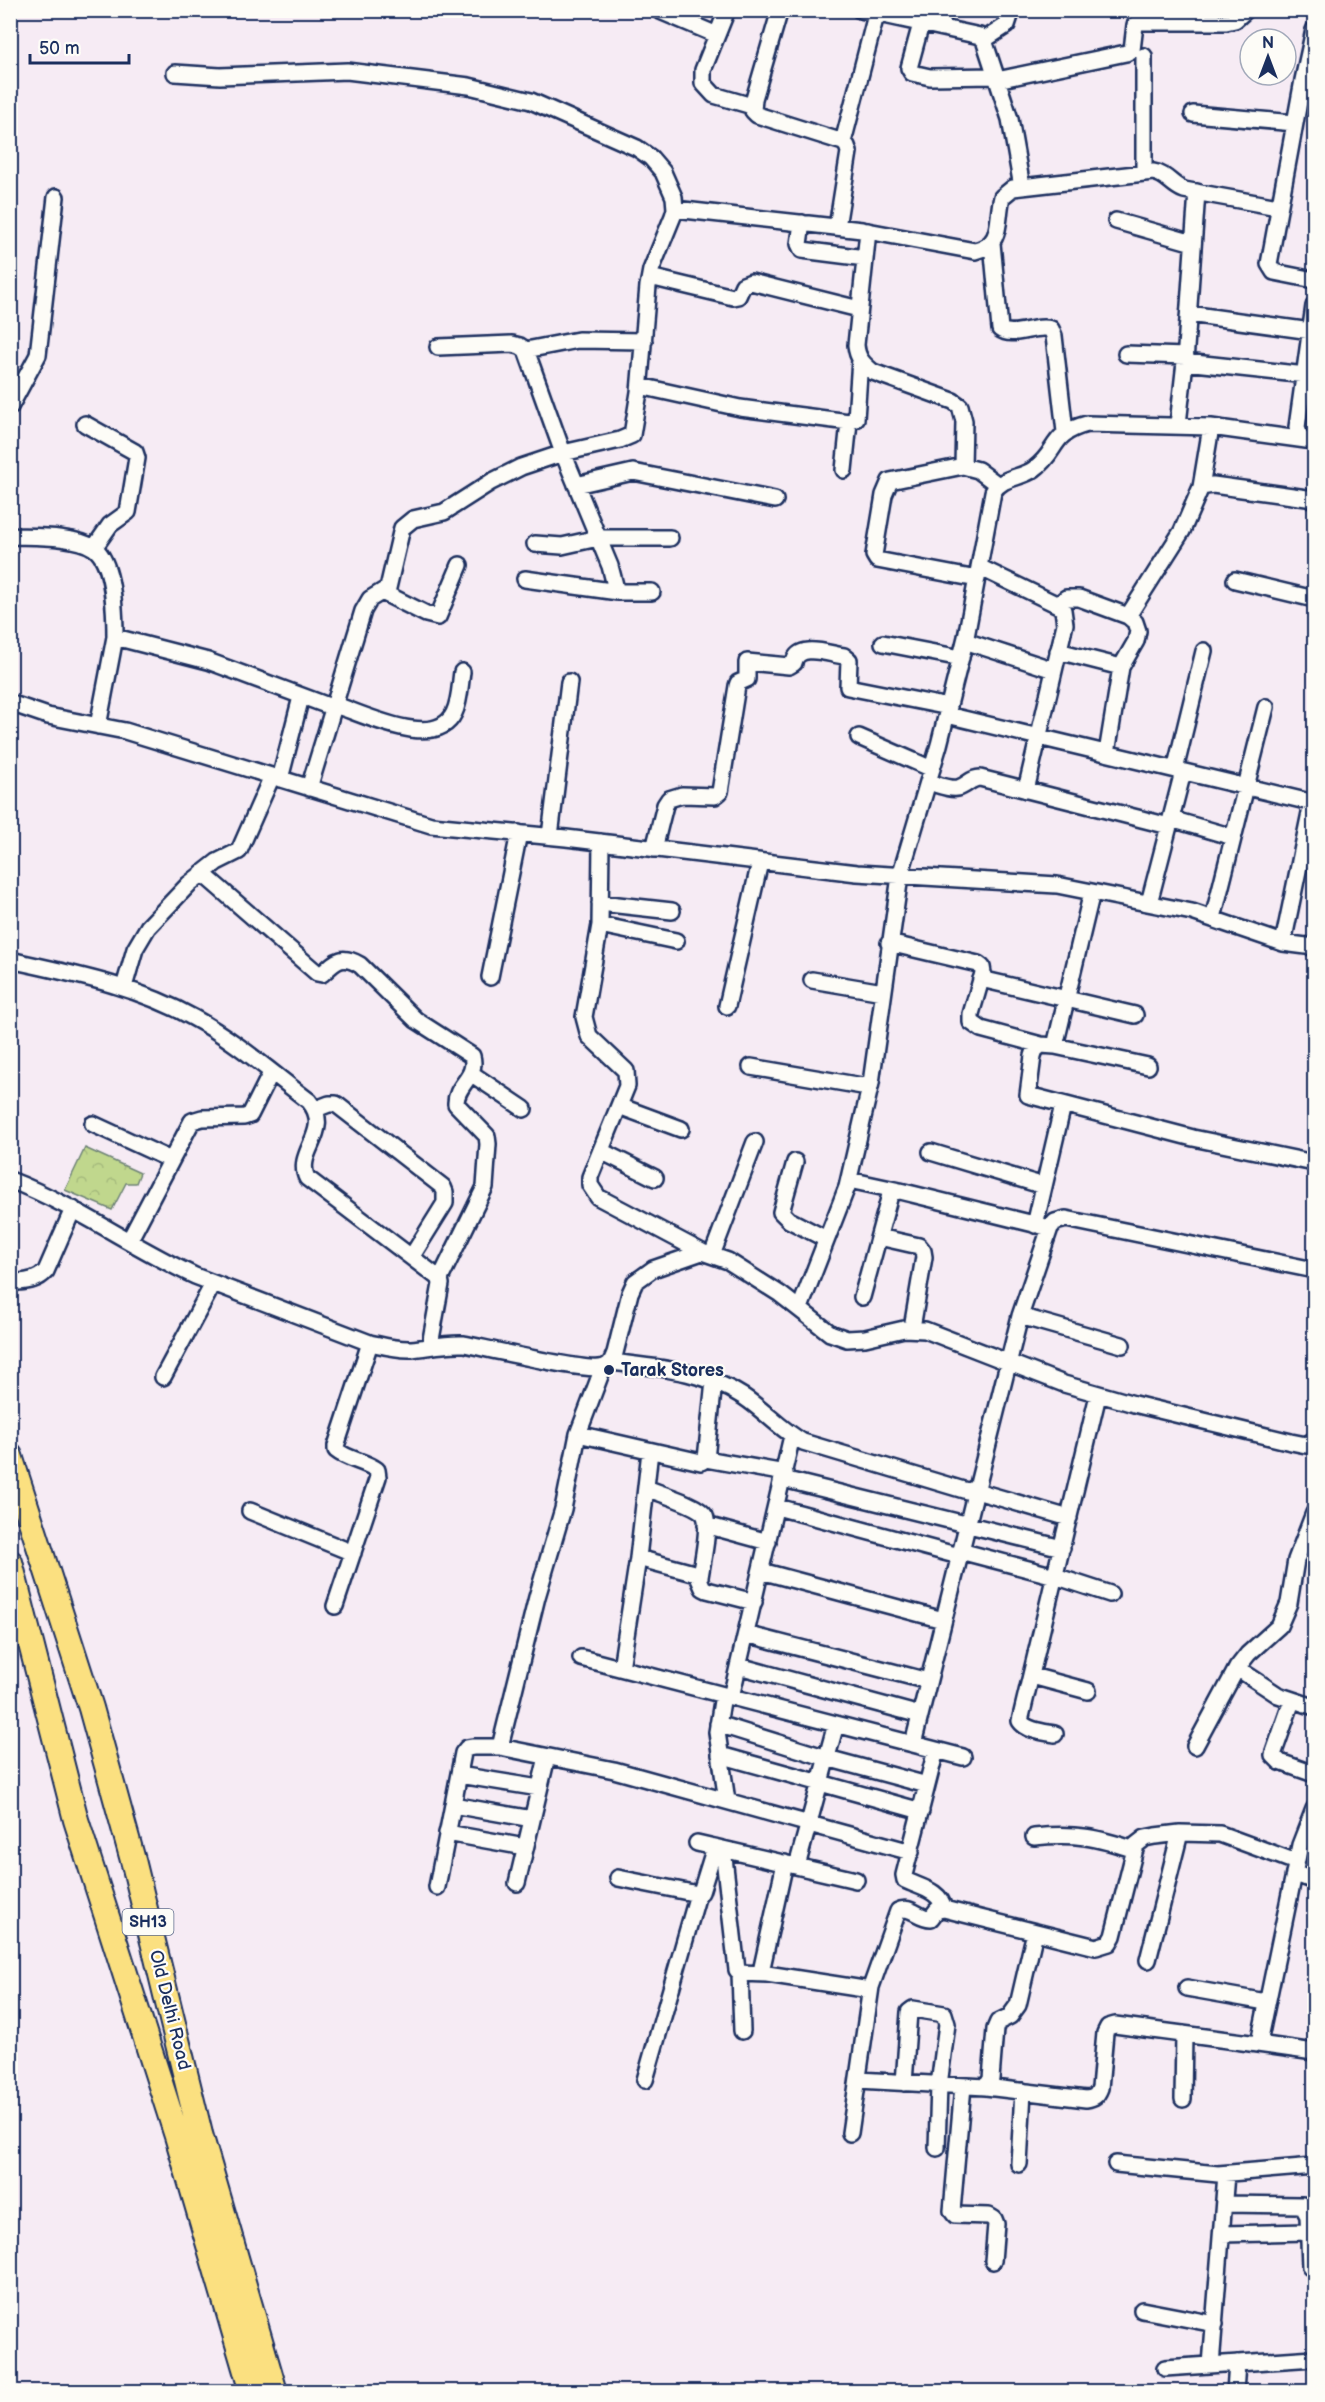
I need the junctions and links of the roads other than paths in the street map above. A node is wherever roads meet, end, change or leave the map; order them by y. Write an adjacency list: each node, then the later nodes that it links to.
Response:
1 (658, 10): 11 (street)
2 (727, 10): 11 (street)
3 (780, 10): 18 (street)
4 (942, 10): 9 (street)
5 (1012, 10): 12 (street)
6 (1246, 10): 15 (street)
7 (868, 12): 8 (street); 21 (street)
8 (921, 24): 9 (street); 15 (street)
9 (942, 28): 12 (street)
10 (1314, 30): 16 (street)
11 (717, 35): 18 (street)
12 (984, 40): 15 (street)
13 (1144, 56): 22 (street)
14 (175, 73): 27 (street)
15 (996, 78): 23 (street)
16 (1303, 80): 17 (street); 20 (street)
17 (1314, 91)
18 (752, 106): 21 (street)
19 (1193, 114): 20 (street)
20 (1295, 123): 26 (street)
21 (843, 142): 30 (street)
22 (1144, 173): 23 (street); 24 (street)
23 (1022, 187): 32 (street)
24 (1197, 192): 26 (street); 33 (street)
25 (57, 197): 49 (street)
26 (1278, 207): 36 (street)
27 (675, 209): 29 (street); 35 (street)
28 (1116, 220): 33 (street)
29 (802, 223): 30 (street); 34 (street)
30 (837, 227): 31 (street)
31 (868, 231): 32 (street); 34 (street)
32 (992, 243): 54 (street)
33 (1193, 243): 39 (street)
34 (865, 258): 38 (street)
35 (650, 277): 38 (street); 41 (street)
36 (1314, 280)
37 (1314, 306): 40 (street)
38 (859, 309): 45 (street)
39 (1188, 314): 40 (street); 46 (street)
40 (1311, 331): 47 (street)
41 (644, 341): 43 (street); 48 (street)
42 (438, 348): 43 (street)
43 (526, 350): 56 (street)
44 (1126, 354): 46 (street)
45 (860, 359): 50 (street); 57 (street)
46 (1186, 359): 47 (street); 52 (street)
47 (1309, 370): 55 (street)
48 (640, 386): 50 (street); 56 (street)
49 (10, 407)
50 (849, 422): 58 (street)
51 (85, 424): 68 (street)
52 (1178, 424): 53 (street); 54 (street)
53 (1211, 427): 55 (street); 61 (street)
54 (1065, 432): 60 (street)
55 (1310, 441)
56 (563, 453): 59 (street); 73 (street)
57 (963, 465): 60 (street); 70 (street)
58 (844, 470)
59 (576, 485): 63 (street); 65 (street)
60 (998, 485): 70 (street)
61 (1201, 487): 62 (street); 78 (street)
62 (1314, 499)
63 (775, 500)
64 (10, 536): 68 (street)
65 (598, 538): 66 (street); 67 (street); 74 (street)
66 (670, 538)
67 (535, 544)
68 (94, 548): 79 (street)
69 (460, 565): 73 (street)
70 (978, 573): 77 (street); 80 (street)
71 (525, 579): 74 (street)
72 (1234, 580): 76 (street)
73 (382, 592): 91 (street)
74 (618, 592): 75 (street)
75 (652, 592)
76 (1314, 599)
77 (1058, 605): 78 (street); 82 (street)
78 (1128, 616): 85 (street)
79 (115, 637): 89 (street); 94 (street)
80 (965, 641): 84 (street); 86 (street)
81 (883, 643): 84 (street)
82 (1058, 651): 85 (street); 86 (street)
83 (1204, 651): 98 (street)
84 (961, 658): 93 (street)
85 (1121, 667): 97 (street)
86 (1054, 670): 96 (street)
87 (462, 672): 91 (street)
88 (569, 682): 107 (street)
89 (301, 697): 91 (street); 100 (street)
90 (10, 703): 94 (street)
91 (335, 706): 102 (street)
92 (1266, 707): 101 (street)
93 (948, 711): 96 (street); 99 (street); 110 (street)
94 (98, 726): 100 (street)
95 (859, 737): 99 (street)
96 (1037, 737): 97 (street); 103 (street)
97 (1107, 753): 98 (street)
98 (1179, 771): 101 (street); 105 (street)
99 (930, 776): 103 (street); 113 (street)
100 (276, 778): 102 (street); 112 (street)
101 (1245, 787): 104 (street); 108 (street)
102 (309, 788): 106 (street)
103 (1026, 790): 105 (street)
104 (1313, 803): 122 (street)
105 (1170, 823): 108 (street); 116 (street)
106 (519, 833): 107 (street); 125 (street)
107 (550, 836): 109 (street)
108 (1233, 837): 118 (street)
109 (601, 842): 110 (street); 115 (street)
110 (654, 849): 111 (street)
111 (760, 862): 113 (street); 131 (street)
112 (202, 873): 128 (street); 137 (street)
113 (900, 876): 114 (street); 121 (street)
114 (1092, 892): 116 (street); 130 (street)
115 (600, 903): 117 (street); 119 (street)
116 (1149, 903): 118 (street)
117 (672, 911)
118 (1213, 918): 122 (street)
119 (600, 925): 120 (street); 140 (street)
120 (676, 941)
121 (889, 943): 126 (street); 129 (street)
122 (1283, 943): 123 (street)
123 (1314, 947)
124 (10, 960): 128 (street)
125 (490, 977)
126 (981, 979): 130 (street); 133 (street)
127 (812, 981): 129 (street)
128 (123, 987): 136 (street)
129 (883, 992): 138 (street)
130 (1067, 998): 132 (street); 133 (street)
131 (727, 1006)
132 (1135, 1015)
133 (1048, 1045): 134 (street); 139 (street)
134 (1148, 1066)
135 (751, 1067): 138 (street)
136 (271, 1073): 141 (street); 148 (street)
137 (472, 1074): 142 (street); 164 (street)
138 (871, 1083): 153 (street)
139 (1063, 1105): 150 (street); 154 (street)
140 (619, 1106): 144 (street); 146 (street)
141 (316, 1109): 162 (street); 162 (street)
142 (524, 1109)
143 (93, 1124): 148 (street)
144 (681, 1130)
145 (755, 1142): 161 (street)
146 (601, 1151): 151 (street); 161 (street)
147 (931, 1152): 154 (street)
148 (171, 1160): 160 (street)
149 (795, 1162): 159 (street)
150 (1314, 1162)
151 (655, 1178)
152 (10, 1180): 156 (street)
153 (849, 1180): 155 (street); 159 (street)
154 (1044, 1186): 157 (street)
155 (900, 1191): 157 (street); 158 (street)
156 (73, 1209): 160 (street); 165 (street)
157 (1043, 1226): 163 (street); 169 (street)
158 (879, 1237): 167 (street); 170 (street)
159 (826, 1239): 168 (street)
160 (129, 1241): 166 (street)
161 (707, 1253): 168 (street); 175 (street)
162 (412, 1256): 164 (street)
163 (1314, 1270)
164 (440, 1279): 173 (street)
165 (10, 1283)
166 (213, 1284): 171 (street); 176 (street)
167 (862, 1297)
168 (800, 1308): 170 (street)
169 (1020, 1316): 172 (street); 174 (street)
170 (912, 1328): 174 (street)
171 (370, 1343): 173 (street); 197 (street)
172 (1122, 1345)
173 (430, 1346): 175 (street)
174 (1007, 1364): 178 (street); 187 (street)
175 (607, 1365): 177 (street); 179 (street)
176 (163, 1377)
177 (714, 1380): 180 (street); 184 (street)
178 (1098, 1395): 181 (street); 191 (street)
179 (578, 1434): 182 (street); 225 (street)
180 (792, 1436): 185 (street); 187 (street)
181 (1312, 1445)
182 (650, 1451): 184 (street); 186 (street)
183 (10, 1456): 296 (main road, Old Delhi Road / SH13)
184 (706, 1459): 185 (street)
185 (784, 1476): 188 (street); 192 (street)
186 (645, 1488): 193 (street); 199 (street)
187 (974, 1490): 191 (street); 192 (street)
188 (777, 1507): 195 (street); 198 (street)
189 (250, 1511): 197 (street)
190 (1314, 1513): 194 (street)
191 (1069, 1518): 196 (street)
192 (967, 1522): 196 (street); 198 (street)
193 (706, 1525): 195 (street); 203 (street)
194 (1310, 1539): 212 (street)
195 (768, 1542): 201 (street)
196 (1062, 1548): 202 (street)
197 (353, 1553): 206 (street)
198 (959, 1553): 202 (street); 207 (street)
199 (638, 1558): 203 (street); 211 (street)
200 (10, 1562): 295 (main road, Old Delhi Road / SH13)
201 (761, 1571): 205 (street); 207 (street)
202 (1055, 1576): 204 (street); 213 (street)
203 (700, 1577): 205 (street)
204 (1110, 1594)
205 (754, 1602): 208 (street)
206 (335, 1606)
207 (943, 1620): 214 (street)
208 (746, 1634): 210 (street); 214 (street)
209 (581, 1658): 211 (street)
210 (739, 1666): 216 (street); 219 (street)
211 (621, 1668): 216 (street)
212 (1237, 1668): 217 (street); 224 (street)
213 (1032, 1676): 215 (street); 222 (street)
214 (928, 1681): 219 (street)
215 (1088, 1691)
216 (727, 1696): 220 (street); 221 (street)
217 (1292, 1701): 218 (street); 231 (street)
218 (1314, 1707)
219 (920, 1714): 223 (street)
220 (718, 1724): 227 (street); 230 (street)
221 (836, 1724): 223 (street); 230 (street)
222 (1055, 1734)
223 (913, 1744): 226 (street)
224 (1195, 1746)
225 (500, 1747): 228 (street); 232 (street)
226 (936, 1750): 229 (street); 234 (street)
227 (720, 1755): 233 (street); 236 (street)
228 (547, 1757): 235 (street); 236 (street)
229 (963, 1757)
230 (827, 1758): 233 (street); 234 (street)
231 (1314, 1774)
232 (459, 1775): 235 (street); 237 (street)
233 (820, 1783): 239 (street); 241 (street)
234 (927, 1785): 239 (street)
235 (539, 1788): 240 (street)
236 (727, 1802): 241 (street)
237 (453, 1805): 240 (street); 242 (street)
238 (1314, 1809): 251 (street)
239 (921, 1811): 249 (street)
240 (532, 1819): 246 (street)
241 (809, 1825): 249 (street); 250 (street)
242 (447, 1833): 246 (street); 256 (street)
243 (1180, 1833): 248 (street); 251 (street); 260 (street)
244 (1034, 1837): 248 (street)
245 (697, 1843): 247 (street)
246 (525, 1847): 255 (street)
247 (719, 1848): 250 (street); 257 (street); 261 (street)
248 (1135, 1850): 259 (street)
249 (911, 1851): 258 (street)
250 (791, 1865): 253 (street); 262 (street)
251 (1295, 1868): 254 (street); 265 (street)
252 (618, 1878): 257 (street)
253 (856, 1880)
254 (1314, 1881)
255 (517, 1883)
256 (436, 1887)
257 (698, 1894): 271 (street)
258 (944, 1909): 259 (street); 264 (street)
259 (1035, 1932): 275 (street)
260 (1148, 1960)
261 (740, 1973): 262 (street); 266 (street)
262 (768, 1974): 264 (street)
263 (1187, 1988): 265 (street)
264 (870, 1990): 270 (street)
265 (1266, 2002): 268 (street)
266 (742, 2031)
267 (1184, 2034): 268 (street); 276 (street); 277 (street)
268 (1265, 2045): 269 (street)
269 (1314, 2052)
270 (858, 2079): 272 (street); 278 (street)
271 (645, 2080)
272 (904, 2083): 273 (street); 273 (street)
273 (939, 2085): 274 (street); 279 (street)
274 (963, 2086): 275 (street); 287 (street)
275 (986, 2087): 276 (street)
276 (1023, 2091): 280 (street)
277 (1183, 2099)
278 (850, 2133)
279 (937, 2148)
280 (1020, 2164)
281 (1116, 2164): 283 (street)
282 (1314, 2166): 283 (street)
283 (1226, 2174): 284 (street)
284 (1224, 2204): 285 (street); 286 (street)
285 (1308, 2232): 286 (street); 288 (street)
286 (1222, 2234): 290 (street)
287 (993, 2261)
288 (1310, 2267)
289 (1142, 2310): 290 (street)
290 (1215, 2325): 293 (street)
291 (1314, 2358): 292 (street)
292 (1237, 2363): 293 (street); 297 (street)
293 (1211, 2365): 294 (street)
294 (1165, 2368)
295 (252, 2391)
296 (275, 2391)
297 (1235, 2391)

